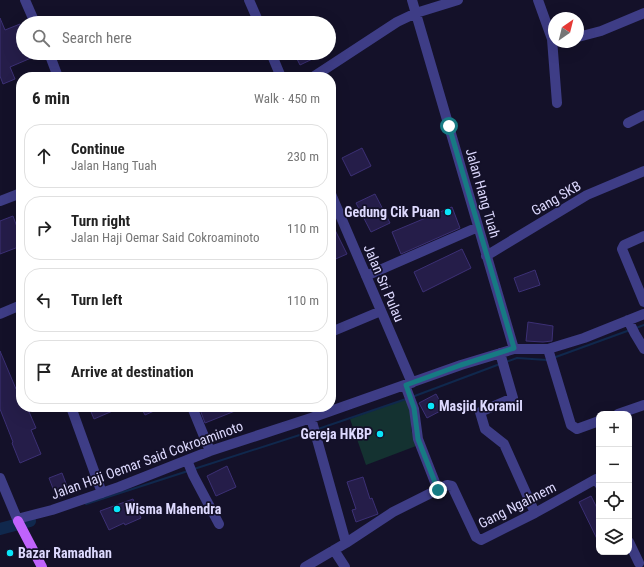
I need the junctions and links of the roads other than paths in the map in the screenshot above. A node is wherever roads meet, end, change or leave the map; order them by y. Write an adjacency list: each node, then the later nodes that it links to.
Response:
1 (25, 0): 8 (street)
2 (249, 0): 9 (street)
3 (412, 0): 6 (street, Jalan Hang Tuah)
4 (458, 0): 6 (street)
5 (538, 0): 10 (street)
6 (416, 13): 17 (street); 25 (street, Jalan Hang Tuah)
7 (644, 13): 11 (street)
8 (32, 16)
9 (256, 16)
10 (548, 26)
11 (584, 36)
12 (554, 48): 18 (street)
13 (52, 60): 15 (street)
14 (274, 60): 16 (street)
15 (56, 72)
16 (279, 72)
17 (321, 72)
18 (557, 103)
19 (644, 115): 20 (street)
20 (628, 122)
21 (644, 171): 27 (street, Gang SKB)
22 (16, 195): 23 (street)
23 (0, 201)
24 (336, 206): 28 (street, Jalan Sri Pulau)
25 (478, 227): 27 (street, Jalan Hang Tuah); 28 (street)
26 (644, 236): 29 (street)
27 (486, 256): 36 (street, Jalan Hang Tuah)
28 (366, 276): 31 (street, Jalan Sri Pulau)
29 (644, 302)
30 (16, 307): 32 (street)
31 (381, 311): 35 (street); 40 (street, Jalan Sri Pulau)
32 (0, 314)
33 (644, 314): 34 (street)
34 (629, 321): 37 (street); 38 (street)
35 (336, 330)
36 (514, 348): 38 (street); 39 (street, Jalan Haji Oemar Said Cokroaminoto)
37 (644, 349)
38 (550, 354): 48 (street)
39 (500, 355): 40 (street, Jalan Haji Oemar Said Cokroaminoto); 55 (street)
40 (408, 386): 46 (street, Jalan Haji Oemar Said Cokroaminoto); 53 (street, Jalan Sri Pulau)
41 (644, 405): 42 (street)
42 (627, 411)
43 (74, 412): 54 (street)
44 (194, 412): 49 (street)
45 (335, 412): 47 (street, Jalan Haji Oemar Said Cokroaminoto)
46 (336, 412)
47 (312, 420): 49 (street, Jalan Haji Oemar Said Cokroaminoto); 58 (street)
48 (596, 422)
49 (210, 451): 50 (street, Jalan Haji Oemar Said Cokroaminoto)
50 (188, 462): 54 (street, Jalan Haji Oemar Said Cokroaminoto); 57 (street)
51 (0, 478): 56 (street)
52 (596, 481): 55 (street, Gang Ngahnem)
53 (438, 490): 55 (street, Gang Ngahnem); 58 (street, Gang Ngahnem)
54 (102, 493): 56 (street, Jalan Haji Oemar Said Cokroaminoto)
55 (536, 513)
56 (17, 520): 62 (main road)
57 (219, 524)
58 (346, 543): 60 (street, Gang Ngahnem)
59 (632, 548): 61 (street)
60 (334, 550): 63 (street, Gang Ngahnem); 64 (street)
61 (639, 563)
62 (42, 567)
63 (305, 567)
64 (345, 567)

